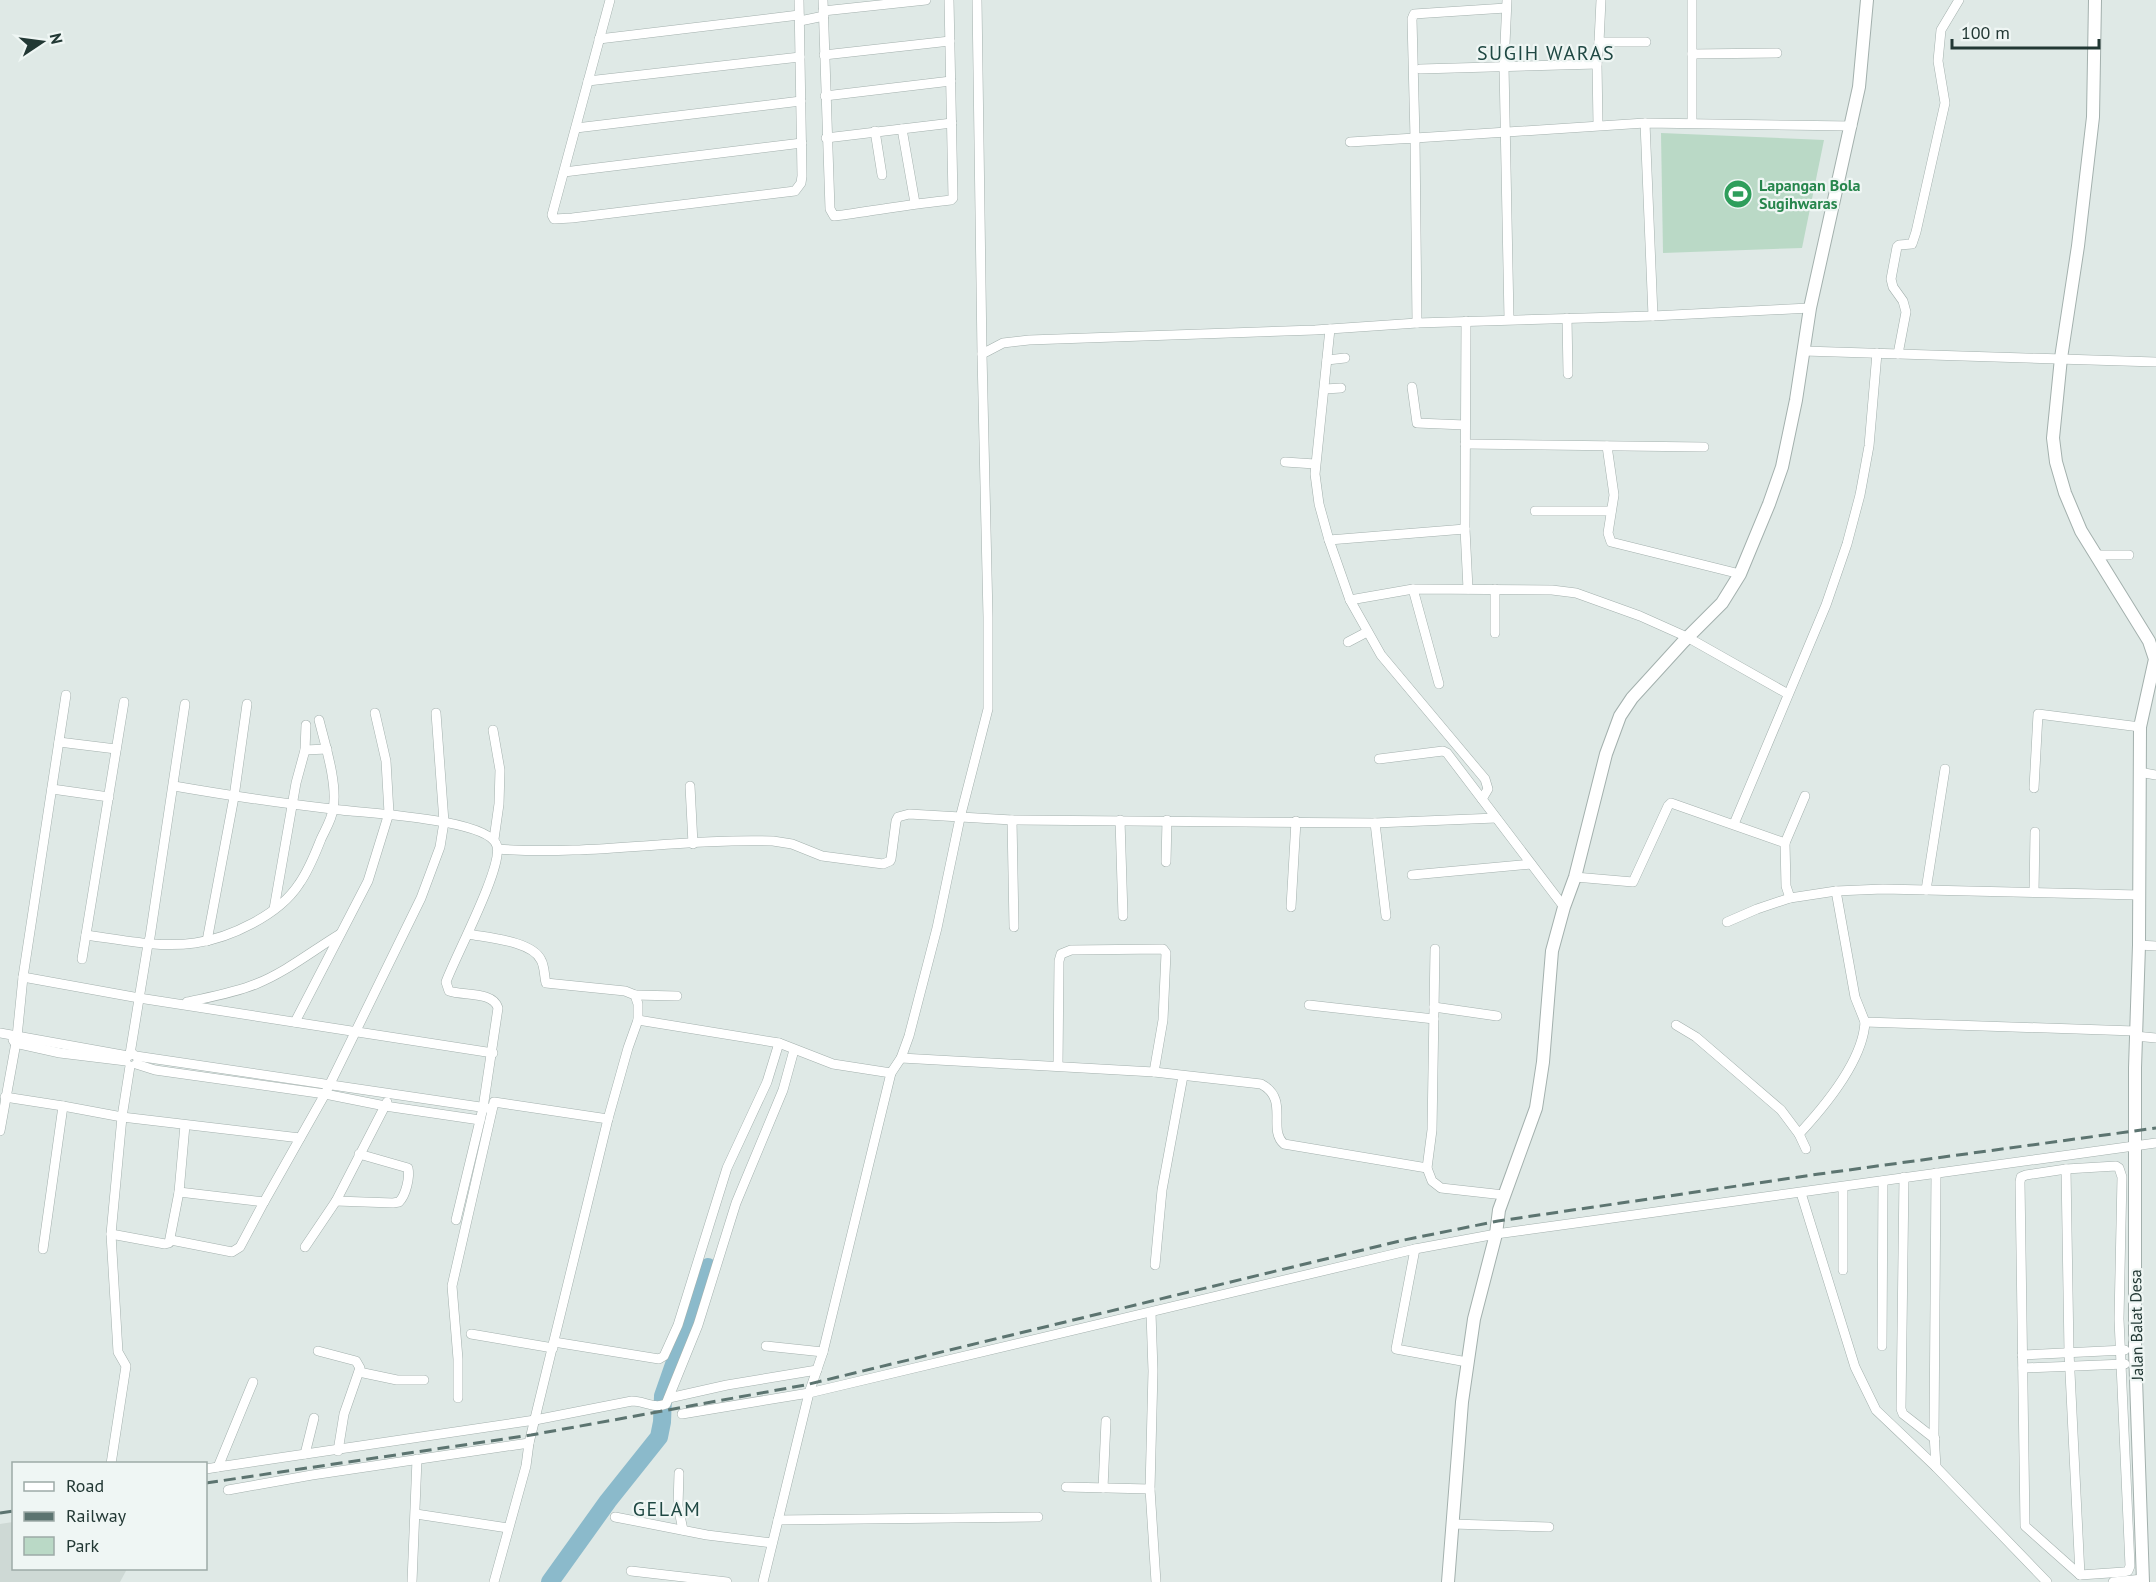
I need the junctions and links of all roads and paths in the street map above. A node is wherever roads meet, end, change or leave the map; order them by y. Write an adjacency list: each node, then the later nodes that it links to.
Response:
1 (610, 0): 15 (street)
2 (799, 0): 14 (street)
3 (823, 0): 13 (street)
4 (926, 0): 13 (street)
5 (949, 0): 16 (street)
6 (977, 0): 53 (street)
7 (1601, 0): 17 (street)
8 (1692, 0): 20 (street)
9 (1867, 0): 34 (street)
10 (1959, 0): 56 (street)
11 (2095, 0): 58 (street)
12 (1506, 4): 24 (street); 40 (street)
13 (822, 15): 14 (street); 21 (street)
14 (800, 19): 15 (street); 22 (street)
15 (600, 39): 26 (street)
16 (950, 41): 21 (street); 27 (street)
17 (1599, 42): 18 (street); 23 (street)
18 (1646, 42)
19 (1777, 53): 20 (street)
20 (1692, 54): 32 (street)
21 (824, 55): 28 (street)
22 (800, 57): 26 (street); 29 (street)
23 (1597, 64): 24 (street); 33 (street)
24 (1504, 66): 25 (street); 38 (street)
25 (1420, 69)
26 (588, 81): 35 (street)
27 (951, 81): 28 (street); 30 (street)
28 (825, 96): 39 (street)
29 (801, 101): 35 (street); 42 (street)
30 (952, 123): 36 (street); 45 (street)
31 (1645, 123): 32 (street); 33 (street); 47 (street)
32 (1692, 123): 34 (street)
33 (1598, 125): 38 (street)
34 (1852, 126): 46 (street)
35 (576, 128): 43 (street)
36 (902, 129): 37 (street); 45 (street)
37 (875, 131): 39 (street); 44 (street)
38 (1505, 131): 40 (street); 49 (street)
39 (826, 138): 45 (street)
40 (1415, 138): 41 (street); 51 (street)
41 (1350, 142)
42 (802, 143): 43 (street); 43 (street)
43 (564, 172)
44 (882, 175)
45 (915, 203)
46 (1810, 308): 47 (street); 54 (street)
47 (1653, 316): 48 (street)
48 (1567, 318): 49 (street); 61 (street)
49 (1509, 319): 50 (street)
50 (1466, 321): 51 (street); 65 (street)
51 (1417, 323): 52 (street)
52 (1329, 329): 53 (street); 59 (street)
53 (989, 350): 119 (street)
54 (1804, 351): 55 (street); 77 (street)
55 (1878, 353): 56 (street); 89 (street)
56 (1898, 354): 58 (street)
57 (1345, 358): 59 (street)
58 (2061, 358): 60 (street); 75 (street)
59 (1327, 360): 64 (street)
60 (2156, 362)
61 (1568, 374)
62 (1412, 387): 65 (street)
63 (1341, 388): 64 (street)
64 (1325, 389): 70 (street)
65 (1465, 425): 66 (street)
66 (1465, 444): 67 (street); 73 (street)
67 (1607, 446): 68 (street); 72 (street)
68 (1704, 447)
69 (1285, 462): 70 (street)
70 (1308, 463): 74 (street)
71 (1535, 511): 72 (street)
72 (1611, 512): 77 (street)
73 (1465, 529): 74 (street); 79 (street)
74 (1329, 540): 81 (street)
75 (2094, 555): 76 (street); 86 (street)
76 (2129, 555)
77 (1740, 574): 84 (street)
78 (1413, 589): 79 (street); 81 (street); 88 (street)
79 (1468, 589): 80 (street)
80 (1495, 589): 82 (street); 84 (street)
81 (1350, 600): 83 (street)
82 (1495, 633)
83 (1363, 634): 85 (street); 115 (street)
84 (1687, 637): 89 (street); 136 (street)
85 (1348, 642)
86 (2156, 658): 87 (street, Jalan Balat Desa)
87 (2153, 680): 98 (street, Jalan Balat Desa)
88 (1439, 684)
89 (1788, 694): 127 (street)
90 (66, 695): 100 (street)
91 (124, 702): 101 (street)
92 (185, 704): 108 (street)
93 (247, 704): 114 (street)
94 (436, 712): 125 (street)
95 (375, 713): 118 (street)
96 (319, 720): 102 (street)
97 (306, 725): 103 (street)
98 (2140, 727): 106 (street, Jalan Balat Desa); 110 (street)
99 (493, 730): 129 (street)
100 (59, 742): 101 (street); 111 (street)
101 (116, 748): 113 (street)
102 (327, 749): 103 (street); 117 (street)
103 (305, 750): 116 (street)
104 (1379, 759): 115 (street)
105 (1945, 769): 137 (street)
106 (2139, 772): 107 (street); 141 (street, Jalan Balat Desa)
107 (2156, 776)
108 (174, 786): 114 (street); 153 (street)
109 (690, 786): 130 (street)
110 (2034, 788)
111 (52, 789): 113 (street); 158 (street)
112 (1805, 796): 131 (street)
113 (109, 797): 151 (street)
114 (234, 797): 116 (street); 152 (street)
115 (1482, 799): 120 (street)
116 (292, 803): 117 (street); 144 (street)
117 (333, 809): 118 (street); 144 (street)
118 (389, 813): 125 (street); 149 (street)
119 (960, 818): 121 (street); 130 (street); 178 (street)
120 (1496, 818): 126 (street); 134 (street)
121 (1012, 820): 122 (street); 148 (street)
122 (1120, 820): 123 (street); 145 (street)
123 (1167, 820): 124 (street); 133 (street)
124 (1296, 821): 126 (street); 143 (street)
125 (444, 822): 129 (street); 171 (street)
126 (1375, 823): 146 (street)
127 (1734, 824): 131 (street); 136 (street)
128 (2035, 832): 139 (street)
129 (494, 839): 132 (street)
130 (693, 843): 132 (street)
131 (1785, 843): 140 (street)
132 (498, 849): 150 (street)
133 (1166, 862)
134 (1531, 864): 135 (street); 142 (street)
135 (1412, 875)
136 (1573, 882): 142 (street)
137 (1926, 890): 138 (street); 139 (street)
138 (1836, 891): 140 (street); 169 (street)
139 (2034, 892): 141 (street)
140 (1788, 893): 147 (street)
141 (2139, 895): 154 (street, Jalan Balat Desa)
142 (1565, 904): 209 (street)
143 (1291, 907)
144 (274, 909): 152 (street)
145 (1123, 916)
146 (1386, 916)
147 (1727, 922)
148 (1014, 927)
149 (342, 933): 162 (street); 168 (street)
150 (468, 934): 159 (street); 177 (street)
151 (86, 935): 153 (street); 157 (street)
152 (207, 941): 153 (street)
153 (150, 942): 161 (street)
154 (2139, 945): 155 (street); 172 (street, Jalan Balat Desa)
155 (2156, 946)
156 (1435, 949): 164 (street)
157 (82, 959)
158 (23, 977): 161 (street); 173 (street)
159 (635, 995): 160 (street); 167 (street)
160 (677, 996)
161 (141, 998): 162 (street); 179 (street)
162 (182, 1003): 168 (street)
163 (1309, 1005): 166 (street)
164 (1434, 1006): 165 (street); 166 (street)
165 (1497, 1016)
166 (1434, 1019): 201 (street)
167 (638, 1020): 175 (street); 192 (street)
168 (295, 1022): 171 (street)
169 (1865, 1022): 172 (street); 195 (street)
170 (1676, 1025): 195 (street)
171 (354, 1032): 177 (street); 184 (street)
172 (2135, 1033): 174 (street); 198 (street, Jalan Balat Desa)
173 (8, 1037): 179 (street); 186 (street)
174 (2156, 1038)
175 (779, 1044): 176 (street); 223 (street)
176 (793, 1049): 182 (street); 243 (street)
177 (493, 1053): 187 (street)
178 (901, 1058): 180 (street); 182 (street)
179 (132, 1059): 184 (street); 190 (street)
180 (1058, 1066): 181 (street); 181 (street)
181 (1154, 1072): 183 (street)
182 (891, 1073): 229 (street)
183 (1183, 1076): 201 (street); 219 (street)
184 (327, 1089): 185 (street); 189 (street); 196 (street)
185 (390, 1094): 187 (street); 189 (street)
186 (5, 1097): 188 (street); 194 (street)
187 (488, 1105): 191 (street); 192 (street); 242 (street)
188 (63, 1106): 190 (street); 217 (street)
189 (385, 1106): 191 (street); 200 (street)
190 (122, 1118): 193 (street); 213 (street)
191 (480, 1119): 212 (street)
192 (608, 1119): 223 (street)
193 (185, 1125): 196 (street); 207 (street)
194 (0, 1131)
195 (1802, 1131): 199 (street)
196 (300, 1138): 211 (street)
197 (2156, 1143): 198 (street)
198 (2135, 1146): 203 (street); 227 (street, Jalan Balat Desa)
199 (1806, 1149)
200 (359, 1154): 210 (street); 210 (street)
201 (1427, 1168): 209 (street)
202 (2066, 1169): 226 (street); 230 (street); 231 (street)
203 (1936, 1173): 204 (street); 248 (street)
204 (1904, 1178): 205 (street); 248 (street)
205 (1883, 1181): 206 (street); 225 (street)
206 (1843, 1187): 208 (street); 220 (street)
207 (179, 1192): 211 (street); 215 (street)
208 (1802, 1193): 214 (street); 254 (street)
209 (1504, 1196): 214 (street)
210 (336, 1201): 216 (street)
211 (264, 1202): 215 (street)
212 (456, 1220)
213 (111, 1234): 215 (street); 253 (street)
214 (1496, 1234): 218 (street); 232 (street)
215 (171, 1240)
216 (305, 1247)
217 (43, 1248)
218 (1415, 1249): 221 (street); 232 (street)
219 (1155, 1265)
220 (1843, 1270)
221 (1151, 1313): 241 (street); 260 (street)
222 (471, 1334): 223 (street)
223 (554, 1345): 246 (street)
224 (766, 1346): 229 (street)
225 (1882, 1346)
226 (2121, 1350): 227 (street); 230 (street); 233 (street)
227 (2135, 1350): 234 (street, Jalan Balat Desa)
228 (318, 1351): 238 (street)
229 (823, 1352): 237 (street)
230 (2069, 1352): 231 (street); 235 (street)
231 (2022, 1355): 236 (street)
232 (1467, 1362): 266 (street)
233 (2121, 1364): 234 (street); 235 (street); 272 (street)
234 (2136, 1364): 273 (street, Jalan Balat Desa)
235 (2070, 1367): 236 (street); 272 (street)
236 (2023, 1368): 272 (street)
237 (817, 1370): 241 (street); 243 (street)
238 (359, 1372): 239 (street); 250 (street)
239 (424, 1380)
240 (253, 1382): 255 (street)
241 (809, 1394): 244 (street); 265 (street)
242 (458, 1398)
243 (665, 1403): 246 (street)
244 (682, 1414)
245 (314, 1418): 251 (street)
246 (536, 1420): 249 (street); 250 (street)
247 (1106, 1421): 259 (street)
248 (1935, 1442): 254 (street)
249 (529, 1443): 252 (street); 268 (street)
250 (338, 1451): 251 (street)
251 (305, 1454): 255 (street)
252 (417, 1459): 261 (street); 262 (street)
253 (111, 1462)
254 (1936, 1463): 280 (street)
255 (219, 1467): 256 (street)
256 (207, 1469)
257 (680, 1473): 269 (street)
258 (1066, 1487): 259 (street)
259 (1103, 1488): 260 (street)
260 (1150, 1489): 278 (street)
261 (228, 1490)
262 (416, 1514): 268 (street); 274 (street)
263 (615, 1517): 269 (street)
264 (1038, 1517): 265 (street)
265 (778, 1520): 270 (street)
266 (1452, 1524): 267 (street); 279 (street)
267 (1549, 1527)
268 (508, 1528): 275 (street)
269 (683, 1530): 270 (street)
270 (772, 1543): 277 (street)
271 (631, 1571): 276 (street)
272 (2080, 1575)
273 (2143, 1581): 281 (street)
274 (412, 1582)
275 (495, 1582)
276 (727, 1582)
277 (763, 1582)
278 (1156, 1582)
279 (1448, 1582)
280 (2047, 1582)
281 (2113, 1582)

